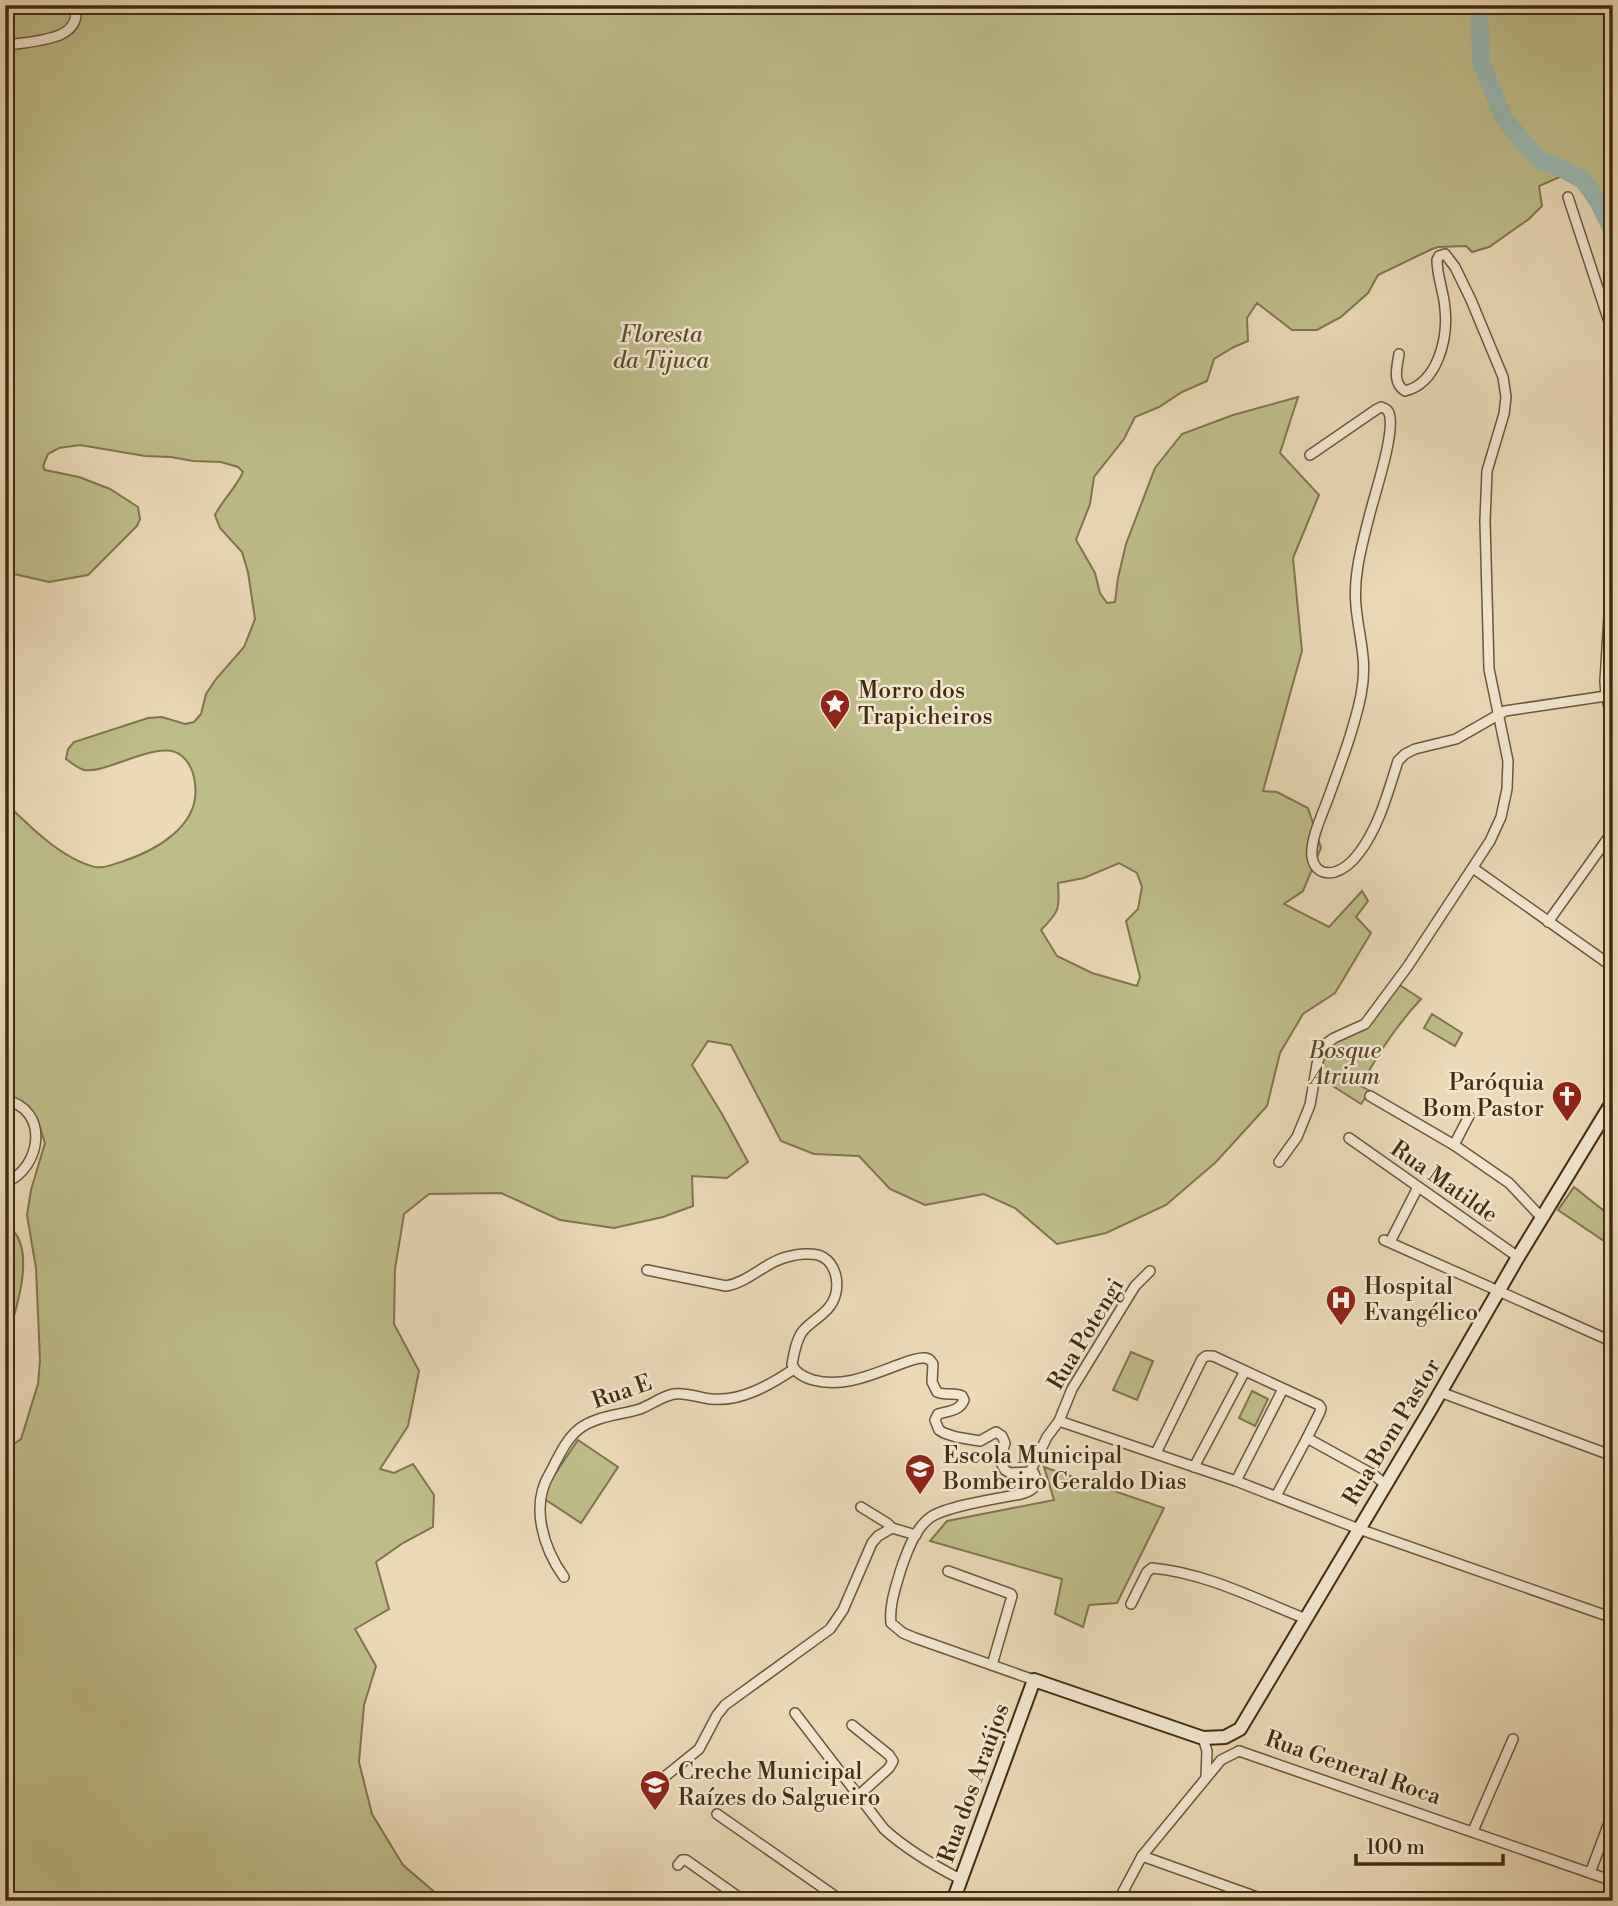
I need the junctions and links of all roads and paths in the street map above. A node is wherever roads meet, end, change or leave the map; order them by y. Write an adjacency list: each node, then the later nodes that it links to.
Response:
1 (75, 5): 2 (street)
2 (5, 47)
3 (1568, 197): 4 (street)
4 (1613, 334)
5 (1399, 354): 9 (street)
6 (1310, 455): 9 (street)
7 (1613, 551): 8 (street)
8 (1606, 695): 9 (street); 10 (street)
9 (1498, 715): 12 (street)
10 (1613, 721)
11 (1613, 831): 13 (street)
12 (1473, 868): 13 (street); 21 (street)
13 (1549, 922): 14 (street)
14 (1613, 967)
15 (1370, 1096): 20 (street)
16 (5, 1100): 22 (street)
17 (1613, 1101): 24 (street, Rua Bom Pastor)
18 (1469, 1116): 20 (street)
19 (1349, 1138): 23 (street, Rua Matilde)
20 (1454, 1145): 24 (street)
21 (1279, 1162)
22 (5, 1183)
23 (1418, 1187): 25 (street, Rua Matilde); 28 (street)
24 (1542, 1218): 25 (street, Rua Bom Pastor)
25 (1518, 1257): 28 (street, Rua Bom Pastor)
26 (647, 1270): 30 (street)
27 (1150, 1271): 34 (street, Rua Potengi)
28 (1497, 1291): 29 (street); 33 (street, Rua Bom Pastor)
29 (1613, 1342)
30 (794, 1369): 39 (street); 48 (street, Rua E)
31 (1245, 1371): 32 (street); 36 (street); 38 (street)
32 (1283, 1389): 35 (street); 40 (street)
33 (1440, 1392): 37 (street); 41 (street, Rua Bom Pastor)
34 (1059, 1421): 36 (street, Rua Potengi); 39 (street, Rua Potengi)
35 (1307, 1437): 41 (street); 42 (street)
36 (1156, 1453): 38 (street, Rua Potengi)
37 (1613, 1456)
38 (1194, 1467): 40 (street, Rua Potengi)
39 (1030, 1472): 46 (street, Rua Potengi)
40 (1236, 1481): 42 (street, Rua Potengi)
41 (1385, 1485): 45 (street, Rua Bom Pastor)
42 (1276, 1496): 45 (street, Rua Potengi)
43 (861, 1507): 44 (street)
44 (892, 1528): 46 (street); 61 (street)
45 (1359, 1529): 50 (street, Rua Potengi); 51 (street, Rua Bom Pastor)
46 (916, 1535): 52 (street)
47 (948, 1570): 52 (street)
48 (564, 1577)
49 (1132, 1605): 51 (street)
50 (1613, 1618)
51 (1306, 1619): 56 (street, Rua Bom Pastor)
52 (992, 1665): 53 (street)
53 (1034, 1680): 57 (street); 69 (street, Rua dos Araújos)
54 (795, 1713): 62 (street)
55 (852, 1725): 62 (street)
56 (1240, 1729): 57 (street, Rua General Roca); 59 (street, Rua Bom Pastor)
57 (1203, 1738): 60 (street)
58 (1513, 1739): 65 (street)
59 (1239, 1751): 60 (street); 65 (street, Rua General Roca)
60 (1206, 1777): 66 (street)
61 (647, 1791)
62 (858, 1796): 69 (street)
63 (1613, 1812): 68 (street)
64 (716, 1814): 72 (street)
65 (1473, 1831): 68 (street, Rua General Roca)
66 (1142, 1856): 74 (street); 75 (street)
67 (678, 1865): 71 (street)
68 (1590, 1873): 70 (street, Rua General Roca)
69 (960, 1879): 73 (street, Rua dos Araújos)
70 (1613, 1881)
71 (744, 1901)
72 (842, 1901)
73 (953, 1901)
74 (1118, 1901)
75 (1268, 1901)

